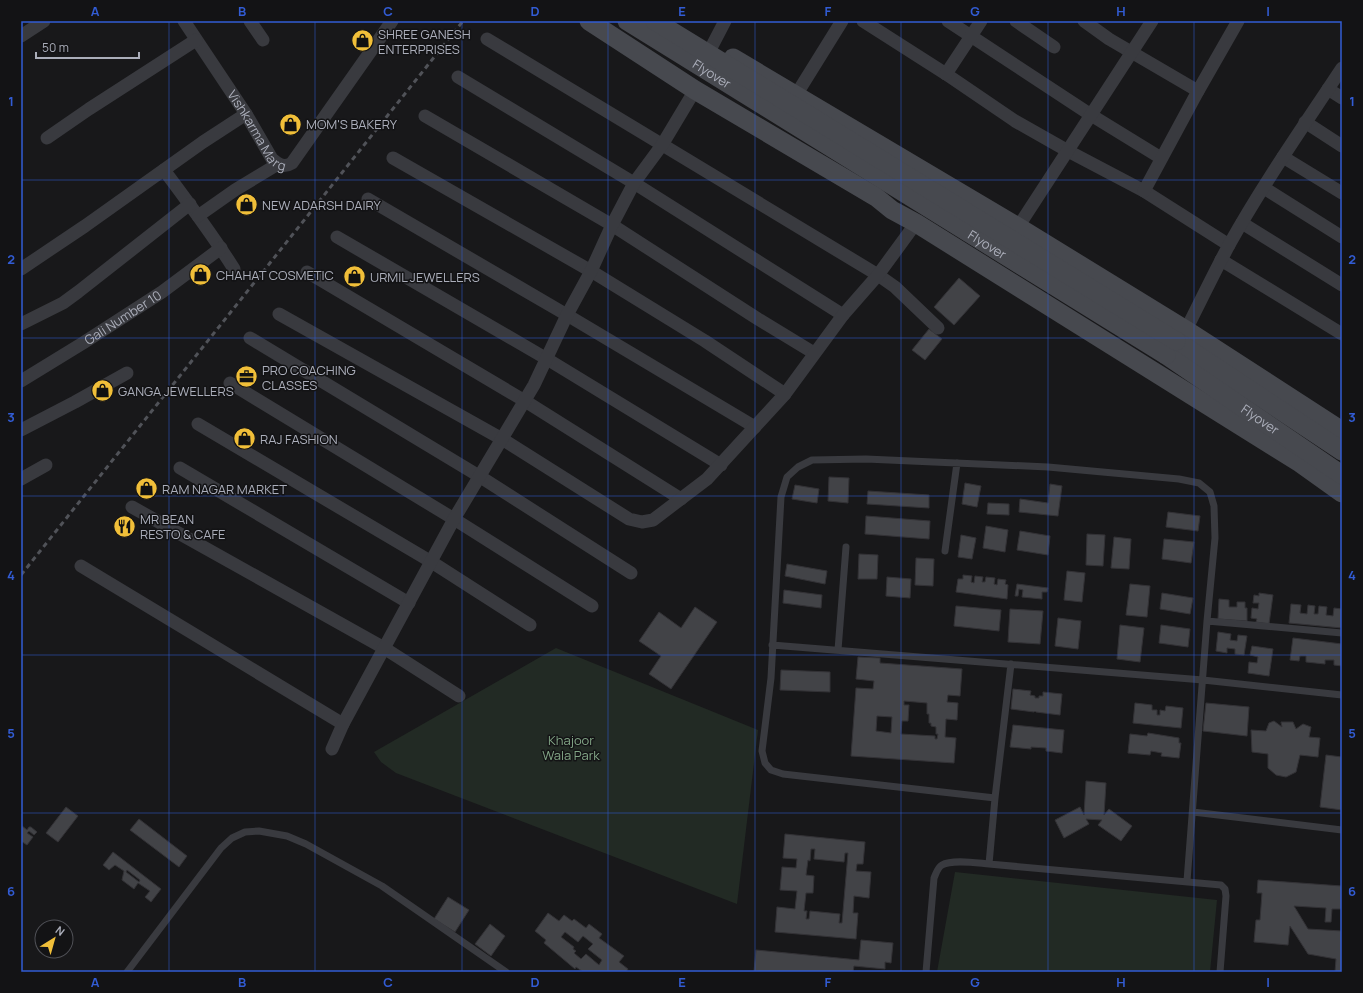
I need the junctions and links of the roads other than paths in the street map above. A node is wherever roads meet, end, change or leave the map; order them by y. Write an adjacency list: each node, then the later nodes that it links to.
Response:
1 (44, 21): 19 (street)
2 (184, 21): 21 (street, Vishkarma Marg)
3 (250, 21): 22 (street)
4 (392, 21): 46 (street, Vishkarma Marg)
5 (590, 21): 30 (street)
6 (628, 21): 98 (street, Flyover, bridge)
7 (725, 21): 23 (street)
8 (842, 21): 32 (street)
9 (863, 21): 27 (street)
10 (948, 21): 18 (street)
11 (981, 21): 18 (street)
12 (1016, 21): 24 (street)
13 (1084, 21): 25 (street)
14 (1152, 21): 25 (street)
15 (1237, 21): 31 (street)
16 (673, 22): 23 (street)
17 (647, 26): 45 (street); 52 (street); 92 (street, Flyover, bridge)
18 (971, 35): 27 (street); 35 (street)
19 (21, 36)
20 (487, 39): 39 (street)
21 (196, 40): 34 (street, Vishkarma Marg); 38 (street)
22 (263, 40)
23 (712, 46): 32 (street)
24 (1054, 48)
25 (1130, 52): 31 (street); 35 (street)
26 (1342, 68): 29 (street)
27 (946, 74): 41 (street)
28 (458, 78): 48 (street)
29 (1328, 89): 33 (street); 37 (street)
30 (695, 90): 39 (street); 52 (street)
31 (1198, 91): 44 (street)
32 (796, 95): 45 (street)
33 (1342, 98)
34 (246, 114): 46 (street, Vishkarma Marg); 47 (street)
35 (1091, 115): 41 (street); 44 (street)
36 (425, 116): 59 (street)
37 (1305, 122): 40 (street); 42 (street)
38 (47, 138)
39 (662, 145): 48 (street); 70 (street)
40 (1342, 146)
41 (1068, 151): 50 (street); 60 (street)
42 (1283, 156): 49 (street); 51 (street)
43 (393, 158): 68 (street)
44 (1161, 158): 50 (street)
45 (910, 163): 55 (street); 60 (street)
46 (278, 164): 56 (street)
47 (164, 170): 54 (street); 66 (street)
48 (634, 183): 59 (street); 74 (street)
49 (1264, 188): 58 (street); 62 (street)
50 (1144, 191): 63 (street)
51 (1342, 193)
52 (876, 197): 55 (street)
53 (368, 199): 73 (street)
54 (190, 204): 56 (street); 75 (street)
55 (892, 210): 57 (street)
56 (198, 216): 64 (street)
57 (916, 223): 70 (street); 100 (street)
58 (1242, 223): 63 (street); 71 (street)
59 (612, 225): 68 (street); 80 (street)
60 (1018, 227): 77 (street)
61 (336, 237): 81 (street)
62 (1342, 237)
63 (1229, 245): 65 (street)
64 (221, 248): 67 (street); 83 (street, Gali Number 10)
65 (1221, 260): 77 (street); 78 (street)
66 (21, 269)
67 (234, 270)
68 (592, 271): 73 (street); 85 (street)
69 (307, 272): 86 (street)
70 (878, 275): 74 (street); 76 (street)
71 (1342, 285)
72 (279, 314): 91 (street)
73 (567, 315): 81 (street); 89 (street)
74 (843, 315): 80 (street)
75 (21, 324)
76 (938, 328)
77 (1186, 330): 90 (street)
78 (1342, 334)
79 (250, 338): 97 (street)
80 (814, 353): 85 (street)
81 (547, 359): 86 (street); 95 (street)
82 (127, 374): 88 (street)
83 (21, 381)
84 (230, 383): 103 (street)
85 (785, 394): 89 (street)
86 (525, 401): 91 (street); 101 (street)
87 (198, 424): 106 (street)
88 (22, 427)
89 (755, 427): 95 (street)
90 (1342, 432)
91 (502, 440): 97 (street); 101 (street)
92 (1342, 450)
93 (957, 463): 105 (lane); 111 (lane); 114 (lane)
94 (46, 465): 99 (street)
95 (721, 465): 101 (street)
96 (180, 468): 109 (street)
97 (479, 476): 103 (street); 108 (street)
98 (1342, 476)
99 (21, 479)
100 (1342, 492)
101 (681, 499)
102 (132, 507): 115 (street)
103 (454, 518): 106 (street); 110 (street)
104 (846, 547): 116 (lane)
105 (945, 551)
106 (430, 561): 109 (street); 112 (street)
107 (81, 566): 121 (street)
108 (631, 573)
109 (409, 603): 115 (street)
110 (592, 606)
111 (1207, 621): 113 (lane); 118 (lane)
112 (530, 625)
113 (1342, 632)
114 (772, 645): 116 (lane); 123 (lane)
115 (384, 648): 120 (street); 121 (street)
116 (838, 650): 117 (lane)
117 (1011, 664): 118 (lane); 123 (lane)
118 (1203, 680): 119 (lane); 124 (lane)
119 (1342, 695)
120 (459, 696)
121 (343, 724): 122 (street)
122 (332, 749)
123 (995, 798): 126 (lane)
124 (1193, 812): 125 (lane); 127 (lane)
125 (1342, 830)
126 (989, 864): 127 (lane); 130 (lane)
127 (1187, 881): 131 (lane)
128 (127, 972): 129 (lane)
129 (506, 972)
130 (926, 972)
131 (1221, 972)

